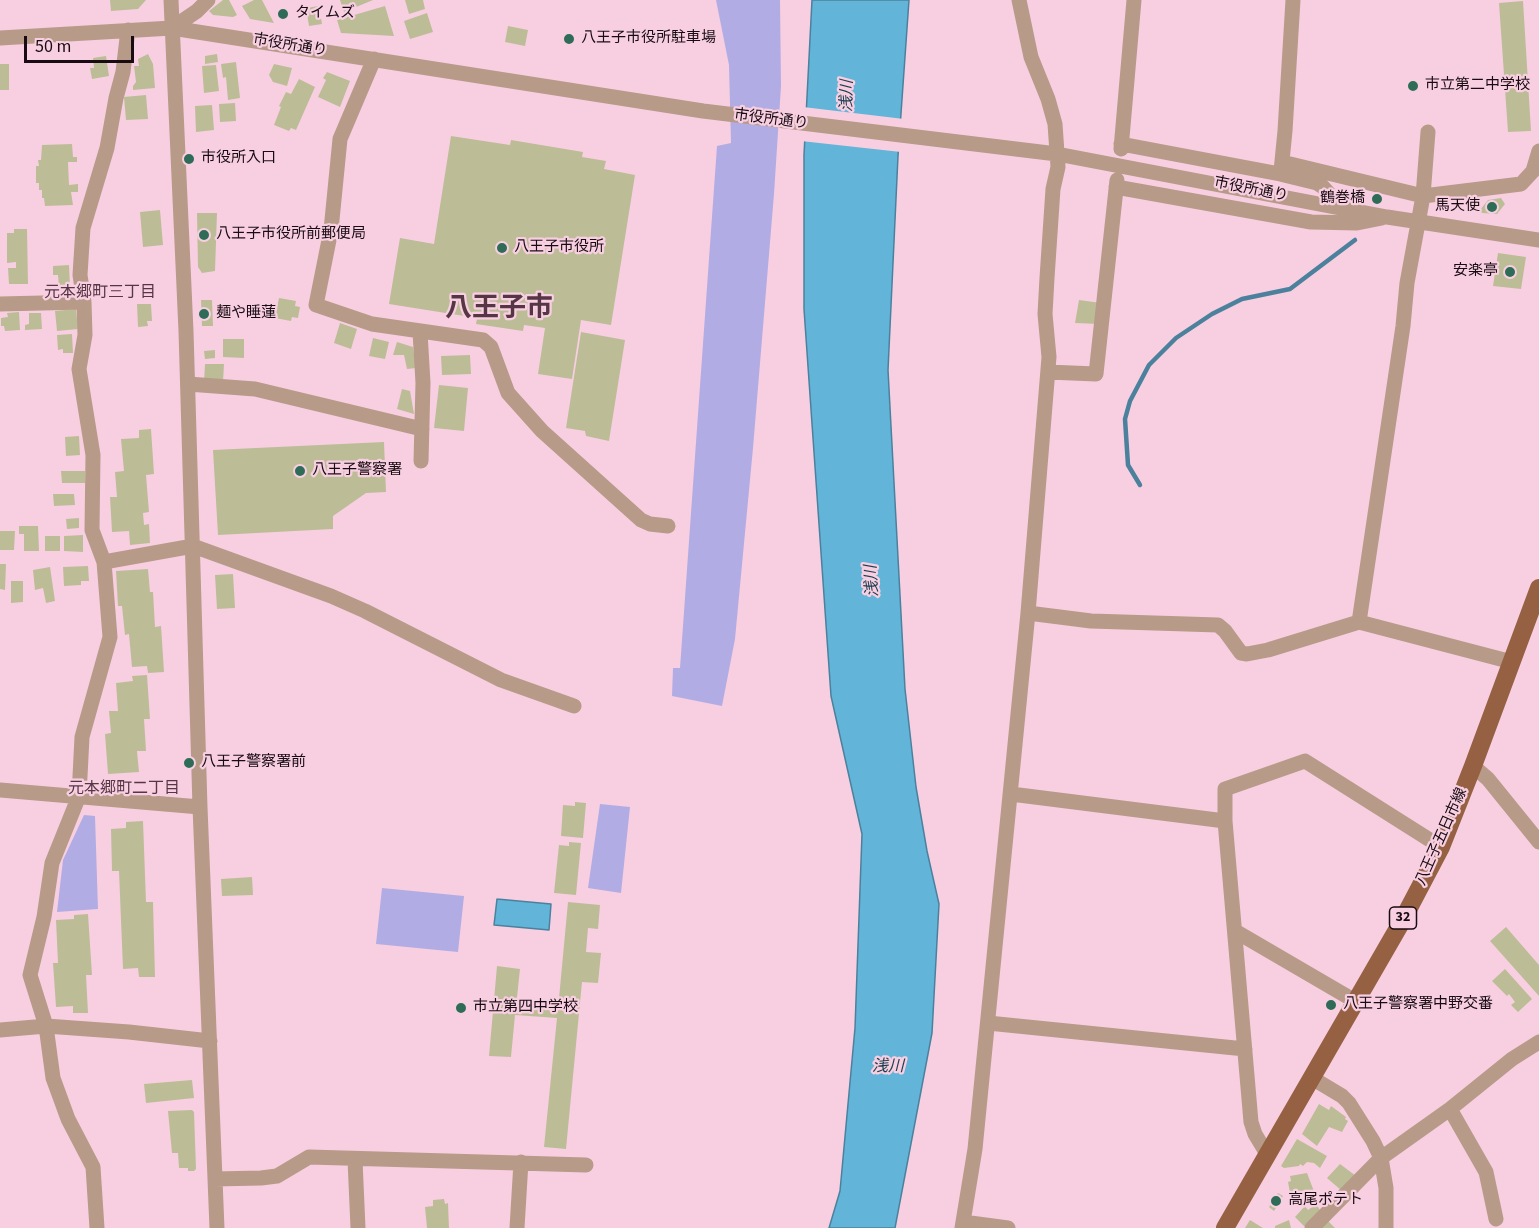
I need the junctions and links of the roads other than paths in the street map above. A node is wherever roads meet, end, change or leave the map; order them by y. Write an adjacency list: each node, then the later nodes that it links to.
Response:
1 (171, 0): 6 (street)
2 (208, 0): 6 (street)
3 (1019, 0): 12 (street)
4 (1134, 0): 13 (street)
5 (1293, 0): 13 (street)
6 (172, 28): 7 (street, 市役所通り); 9 (street, 市役所通り); 23 (street)
7 (128, 30): 8 (street, 市役所通り); 19 (street)
8 (0, 38)
9 (374, 59): 12 (street, 市役所通り); 21 (street)
10 (1428, 132): 14 (street)
11 (1539, 151): 14 (street)
12 (1054, 154): 15 (street, 市役所通り); 22 (street)
13 (1281, 168): 14 (street); 15 (street)
14 (1423, 196): 17 (street)
15 (1342, 207): 16 (street, 市役所通り)
16 (1388, 217): 17 (street, 市役所通り); 22 (street)
17 (1417, 220): 18 (street, 市役所通り); 31 (street)
18 (1539, 240)
19 (84, 302): 20 (street); 28 (street)
20 (0, 304)
21 (420, 332): 24 (street); 26 (street)
22 (1048, 372): 30 (street)
23 (188, 384): 24 (street); 27 (street)
24 (422, 429): 25 (street)
25 (421, 461)
26 (668, 526)
27 (193, 546): 28 (street); 33 (street); 38 (street)
28 (104, 562): 37 (street)
29 (1539, 588): 32 (main road, 八王子五日市線 / 32)
30 (1028, 613): 31 (street); 36 (street)
31 (1359, 622): 32 (street)
32 (1512, 662): 34 (main road, 八王子五日市線 / 32)
33 (574, 706)
34 (1473, 766): 40 (street); 41 (main road, 八王子五日市線 / 32)
35 (0, 790): 37 (street)
36 (1011, 794): 39 (street); 44 (street)
37 (79, 796): 38 (street); 45 (street)
38 (200, 807): 47 (street)
39 (1225, 821): 41 (street); 42 (street)
40 (1539, 842)
41 (1441, 847): 43 (main road, 八王子五日市線 / 32)
42 (1235, 931): 43 (street); 49 (street)
43 (1355, 1001): 50 (main road, 八王子五日市線 / 32)
44 (988, 1023): 49 (street); 59 (street)
45 (45, 1026): 46 (street); 47 (street); 60 (street)
46 (0, 1030)
47 (210, 1041): 57 (street)
48 (1539, 1042): 51 (street)
49 (1245, 1049): 52 (street)
50 (1312, 1078): 52 (main road, 八王子五日市線 / 32); 53 (street)
51 (1450, 1109): 53 (street); 58 (street)
52 (1267, 1154): 65 (main road, 八王子五日市線 / 32)
53 (1381, 1158): 66 (street); 67 (street)
54 (355, 1160): 55 (street); 57 (street); 62 (street)
55 (521, 1162): 56 (street); 63 (street)
56 (586, 1165)
57 (215, 1179): 61 (street)
58 (1496, 1219)
59 (963, 1225): 64 (street)
60 (97, 1228)
61 (217, 1228)
62 (358, 1228)
63 (517, 1228)
64 (1008, 1228)
65 (1225, 1228)
66 (1312, 1228)
67 (1386, 1228)

